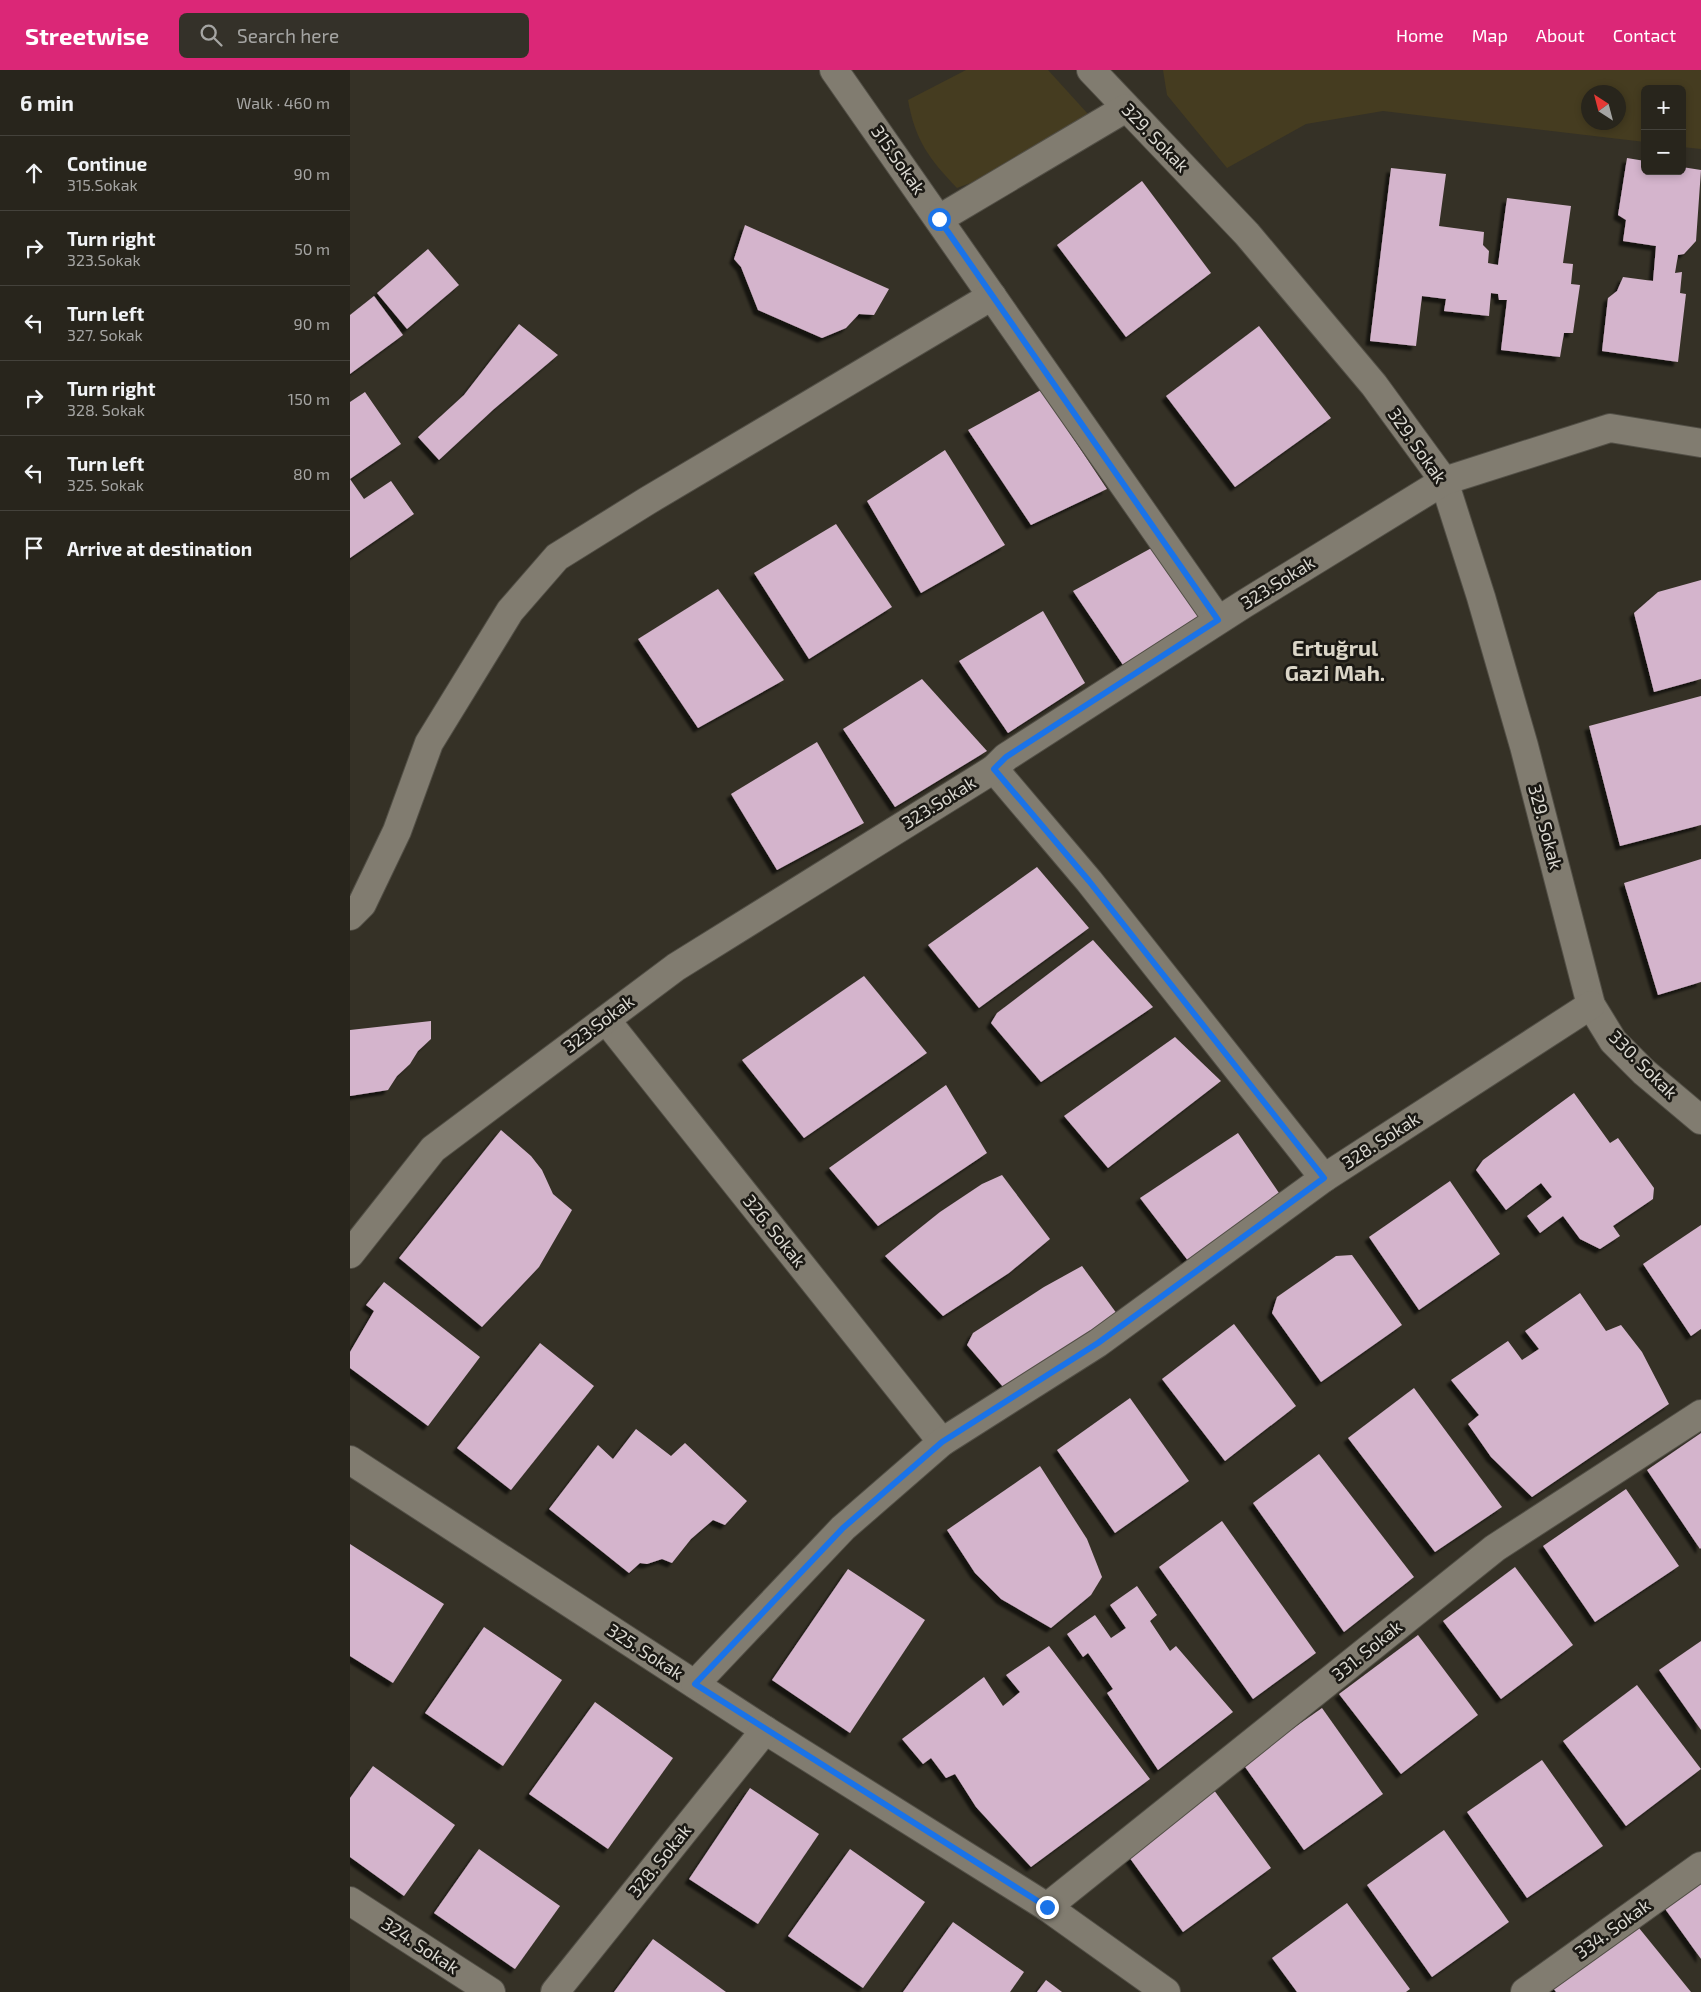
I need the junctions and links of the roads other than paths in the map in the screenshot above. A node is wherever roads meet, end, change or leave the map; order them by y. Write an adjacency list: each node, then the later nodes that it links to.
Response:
1 (834, 70): 4 (street, 315.Sokak)
2 (1091, 70): 3 (street, 329. Sokak)
3 (1126, 108): 4 (street); 7 (street, 329. Sokak)
4 (939, 219): 5 (street, 315.Sokak)
5 (992, 296): 8 (street, 315.Sokak); 10 (street)
6 (1701, 443): 7 (street, 323.Sokak)
7 (1444, 481): 8 (street, 323.Sokak); 11 (street, 329. Sokak)
8 (1218, 620): 9 (street, 323.Sokak)
9 (994, 769): 12 (street, 323.Sokak); 14 (street)
10 (350, 916)
11 (1591, 1005): 13 (street, 330. Sokak); 14 (street, 328. Sokak)
12 (606, 1020): 15 (street, 323.Sokak); 17 (street, 326. Sokak)
13 (1701, 1120)
14 (1324, 1178): 17 (street, 328. Sokak)
15 (350, 1254)
16 (1701, 1414): 23 (street, 331. Sokak)
17 (942, 1442): 19 (street, 328. Sokak)
18 (350, 1460): 19 (street, 325. Sokak)
19 (695, 1684): 20 (street, 325. Sokak)
20 (765, 1730): 23 (street, 325. Sokak); 25 (street, 328. Sokak)
21 (1701, 1866): 27 (street, 334. Sokak)
22 (350, 1901): 24 (street, 324. Sokak)
23 (1047, 1907): 26 (street, 325. Sokak)
24 (491, 1992)
25 (555, 1992)
26 (1166, 1992)
27 (1525, 1992)

